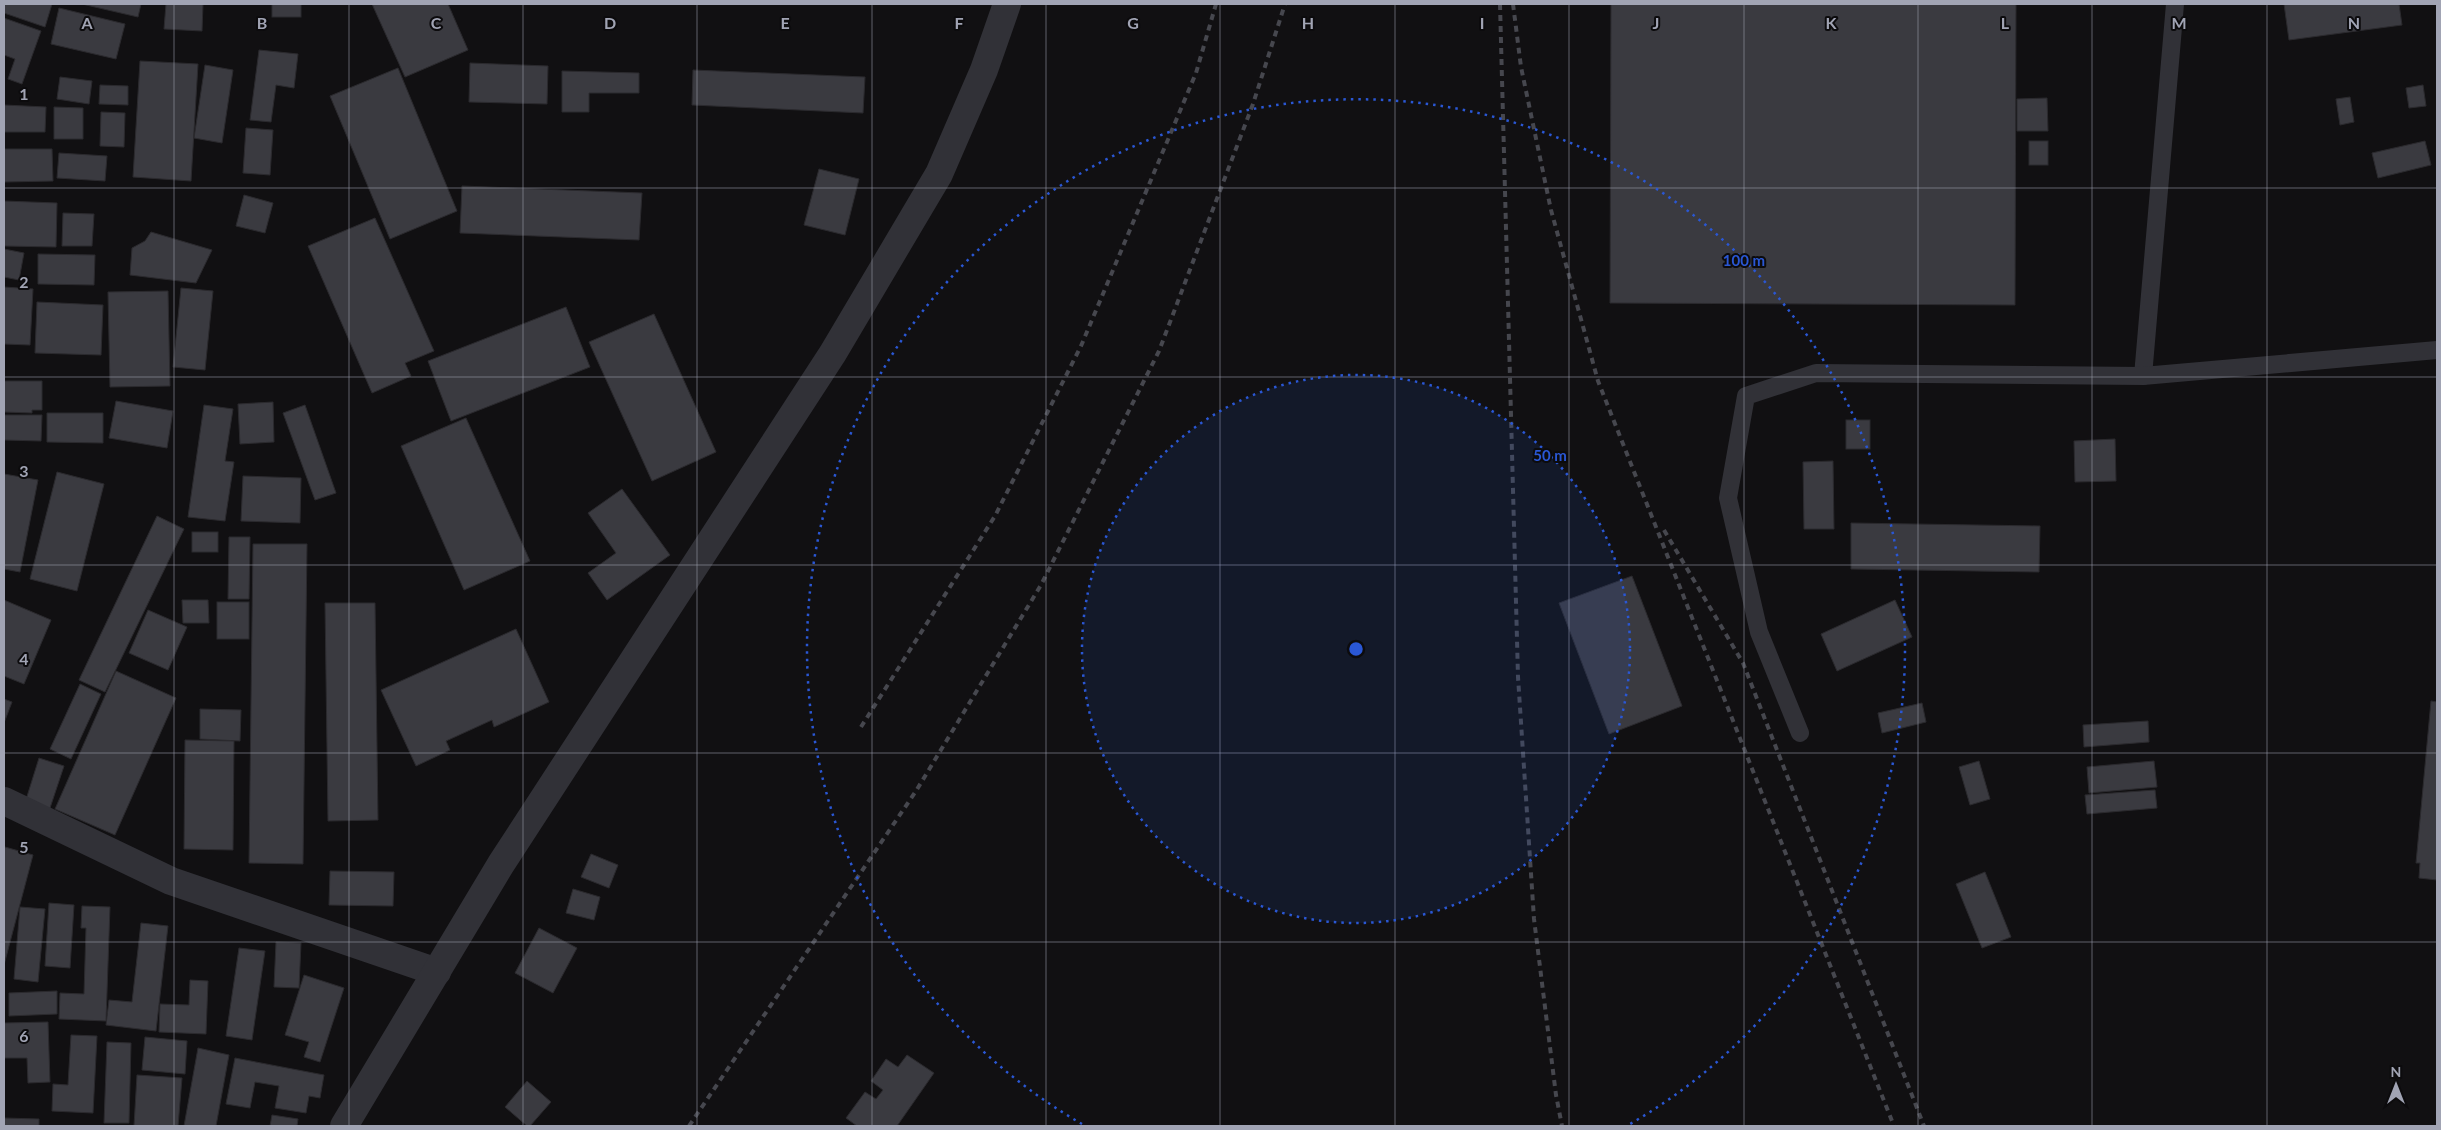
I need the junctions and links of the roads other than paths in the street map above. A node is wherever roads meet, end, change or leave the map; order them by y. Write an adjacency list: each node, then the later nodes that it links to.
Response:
1 (1007, 4): 7 (street)
2 (2175, 4): 4 (lane)
3 (2437, 350): 4 (lane)
4 (2143, 376): 5 (lane)
5 (1800, 733)
6 (4, 800): 7 (street)
7 (437, 972): 8 (street)
8 (344, 1126)

